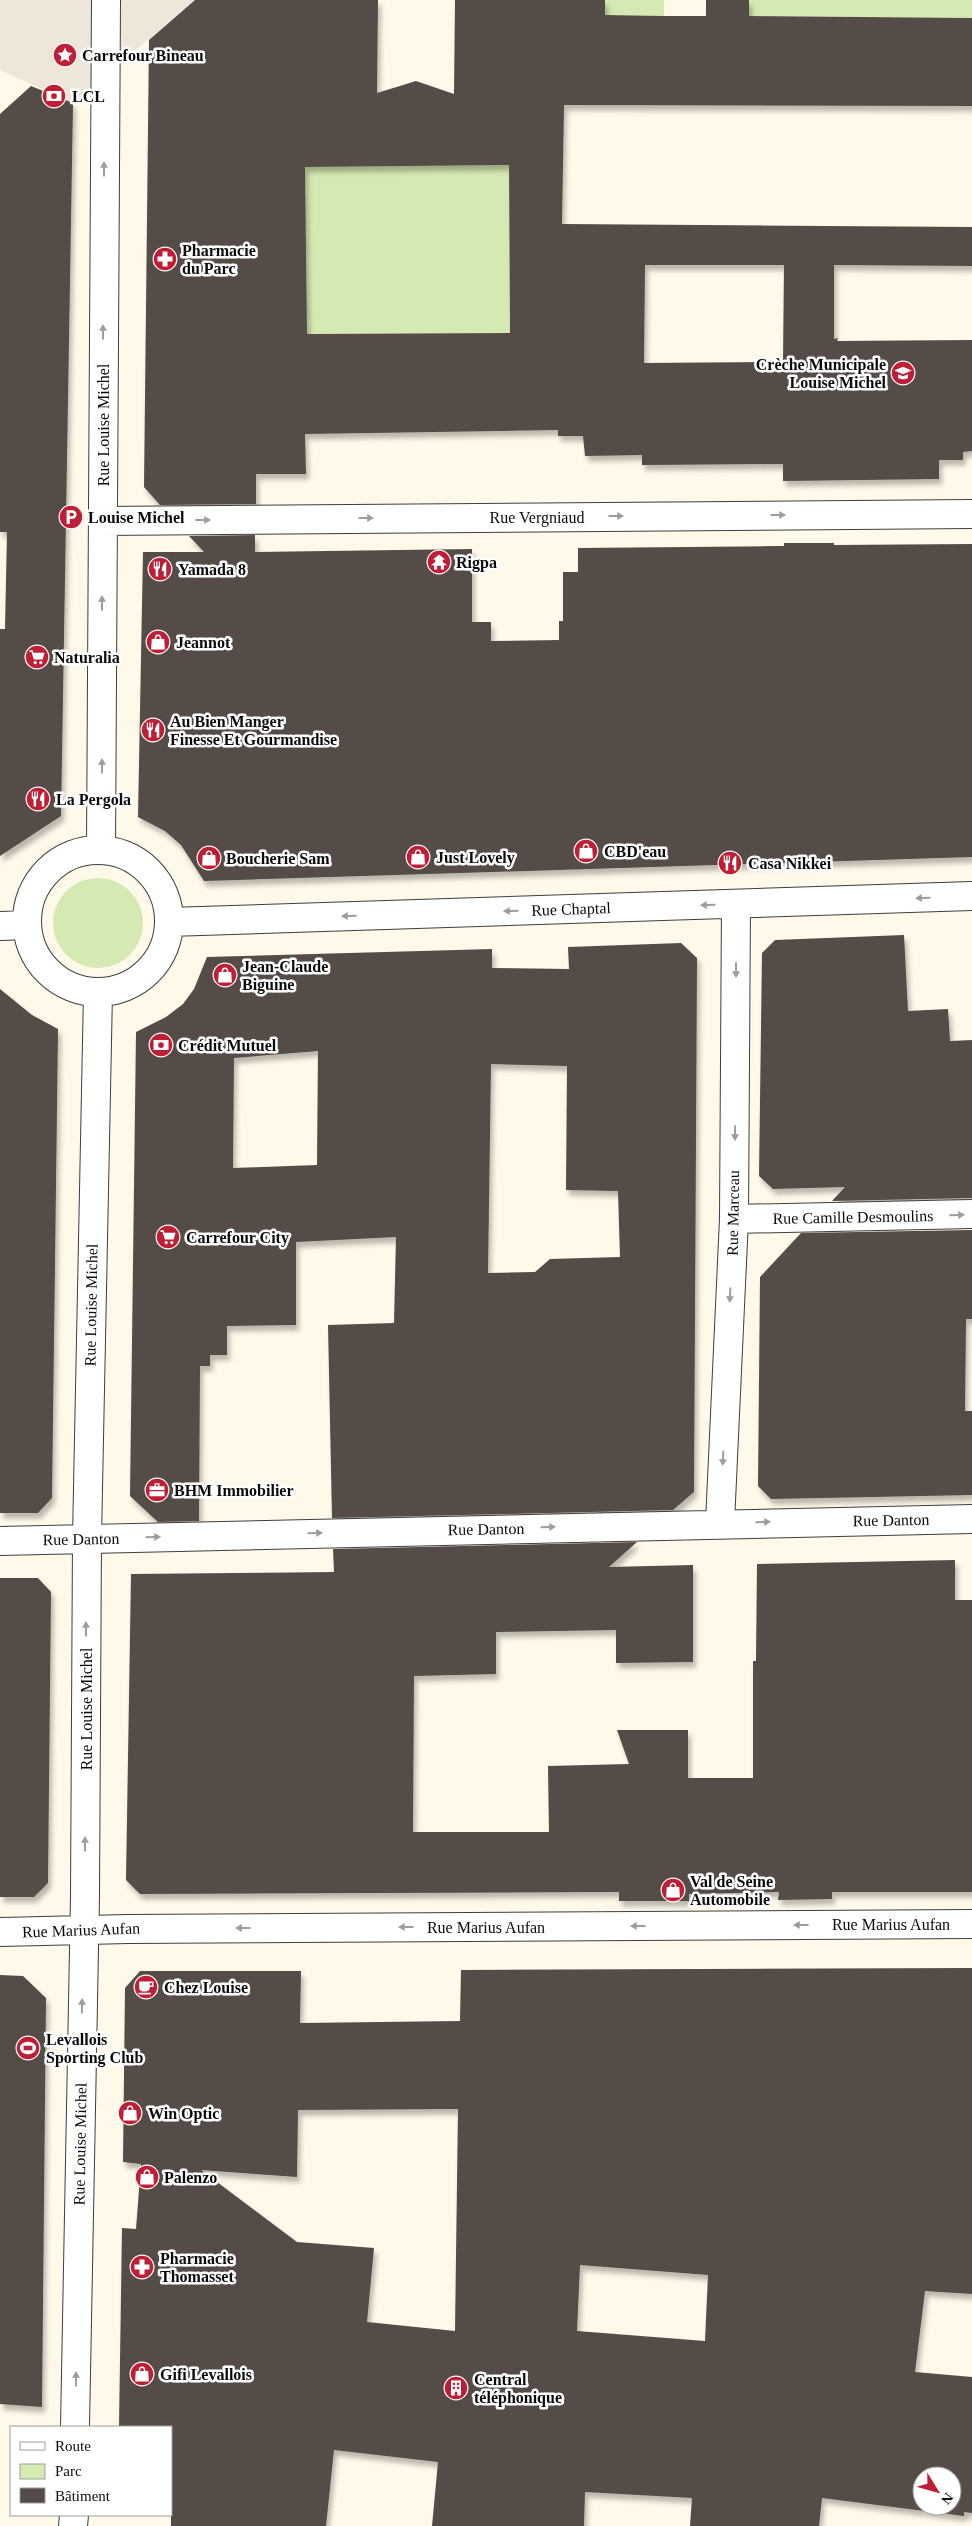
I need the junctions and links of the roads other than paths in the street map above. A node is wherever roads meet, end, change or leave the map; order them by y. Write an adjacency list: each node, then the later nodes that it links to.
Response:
1 (106, 0): 3 (street, Rue Louise Michel, one-way to 1)
2 (972, 514): 3 (street, Rue Vergniaud, one-way to 2)
3 (102, 520): 4 (street, Rue Louise Michel, one-way to 3)
4 (101, 850): 7 (street); 8 (street)
5 (972, 896): 6 (street, Rue Chaptal, one-way to 6)
6 (736, 904): 7 (street, Rue Chaptal, one-way to 7); 12 (street, Rue Marceau, one-way to 12)
7 (169, 922): 10 (street)
8 (27, 925): 9 (street); 10 (street)
9 (0, 926)
10 (98, 992): 15 (street, Rue Louise Michel)
11 (972, 1214): 12 (street, Rue Camille Desmoulins, one-way to 11)
12 (734, 1219): 14 (street, Rue Marceau, one-way to 14)
13 (972, 1519): 14 (street, Rue Danton, one-way to 13)
14 (720, 1523): 15 (street, Rue Danton, one-way to 14)
15 (87, 1538): 16 (street, Rue Danton); 18 (street, Rue Louise Michel, one-way to 15)
16 (0, 1541)
17 (972, 1924): 18 (street, Rue Marius Aufan, one-way to 18)
18 (83, 1930): 19 (street, Rue Marius Aufan); 20 (street, Rue Louise Michel, one-way to 18)
19 (0, 1932)
20 (75, 2426)

